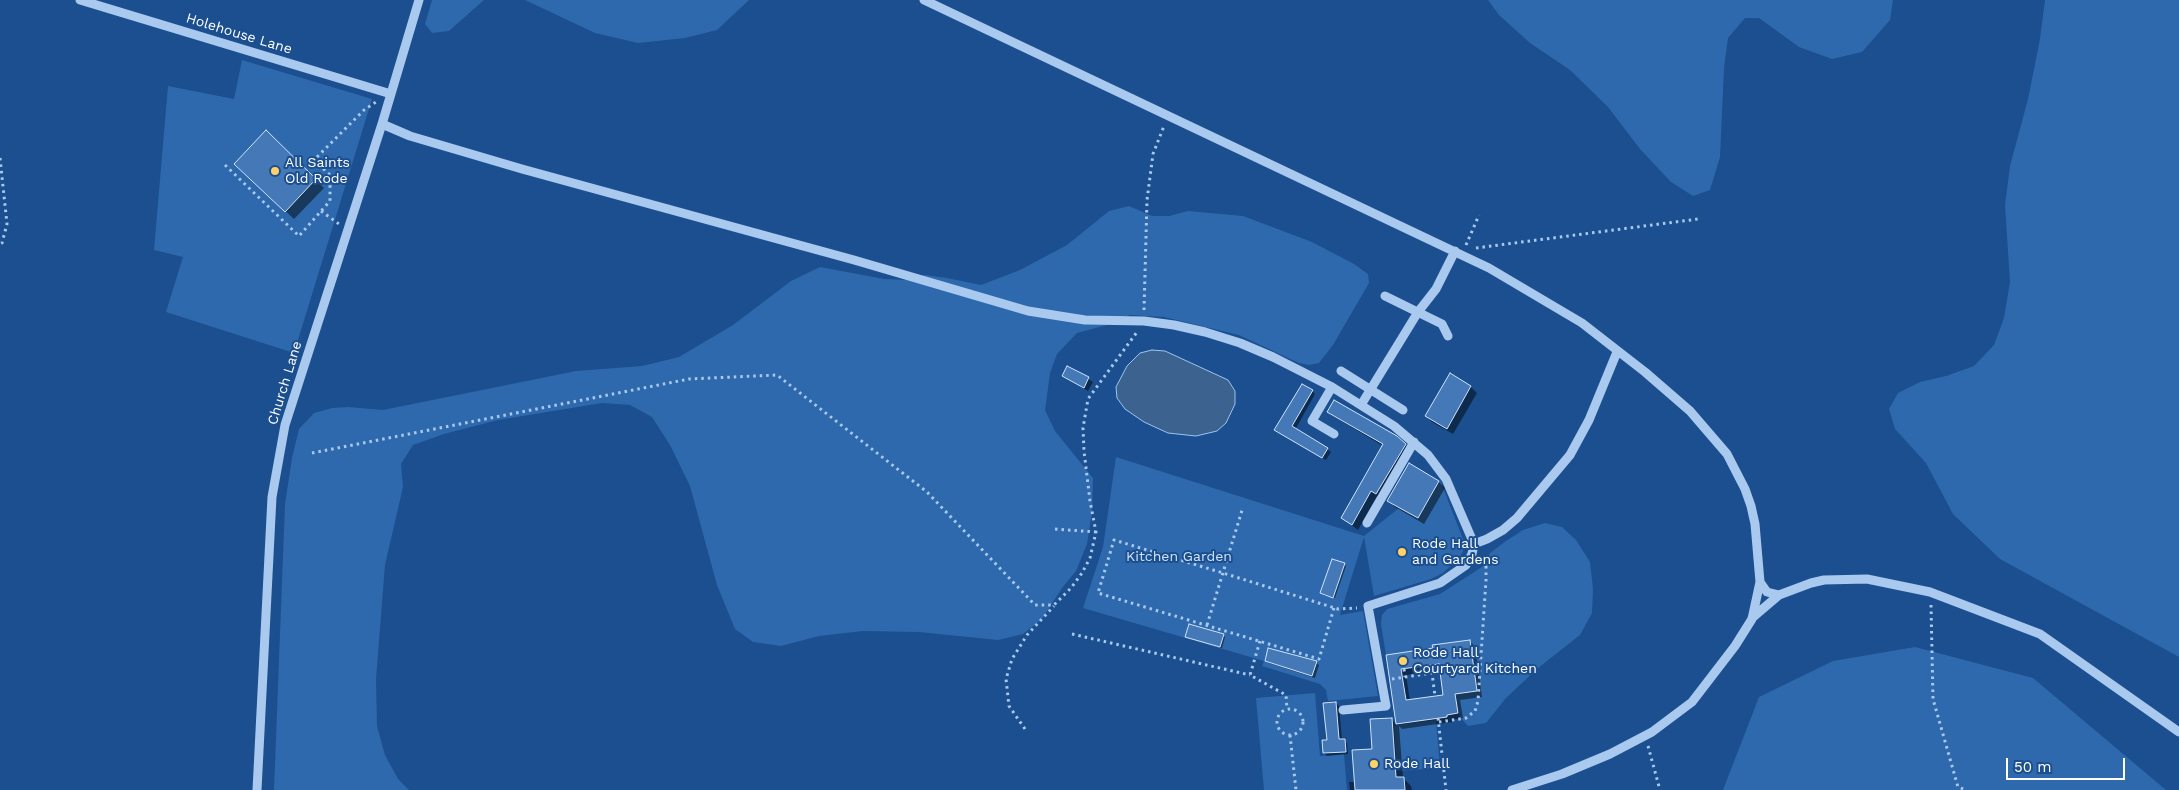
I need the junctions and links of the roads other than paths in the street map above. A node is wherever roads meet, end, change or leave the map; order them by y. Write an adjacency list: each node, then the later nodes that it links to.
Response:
1 (80, 0): 4 (street, Holehouse Lane)
2 (419, 0): 4 (street, Church Lane)
3 (924, 0): 6 (street)
4 (390, 94): 5 (street, Church Lane)
5 (382, 124): 12 (street); 25 (street, Church Lane)
6 (1455, 251): 8 (street); 10 (street)
7 (1385, 296): 8 (street)
8 (1418, 312): 9 (street); 13 (street)
9 (1448, 336)
10 (1617, 352): 19 (street); 20 (street)
11 (1341, 371): 13 (street)
12 (1332, 387): 14 (street); 16 (street)
13 (1370, 389): 14 (street); 15 (street)
14 (1361, 405): 17 (street)
15 (1403, 410)
16 (1334, 434)
17 (1414, 442): 18 (street); 19 (street)
18 (1367, 523)
19 (1474, 544): 23 (street)
20 (1760, 582): 21 (street); 22 (street)
21 (1779, 595): 22 (street); 24 (street)
22 (1752, 619): 26 (street)
23 (1343, 710)
24 (2179, 732)
25 (257, 790)
26 (1512, 790)

